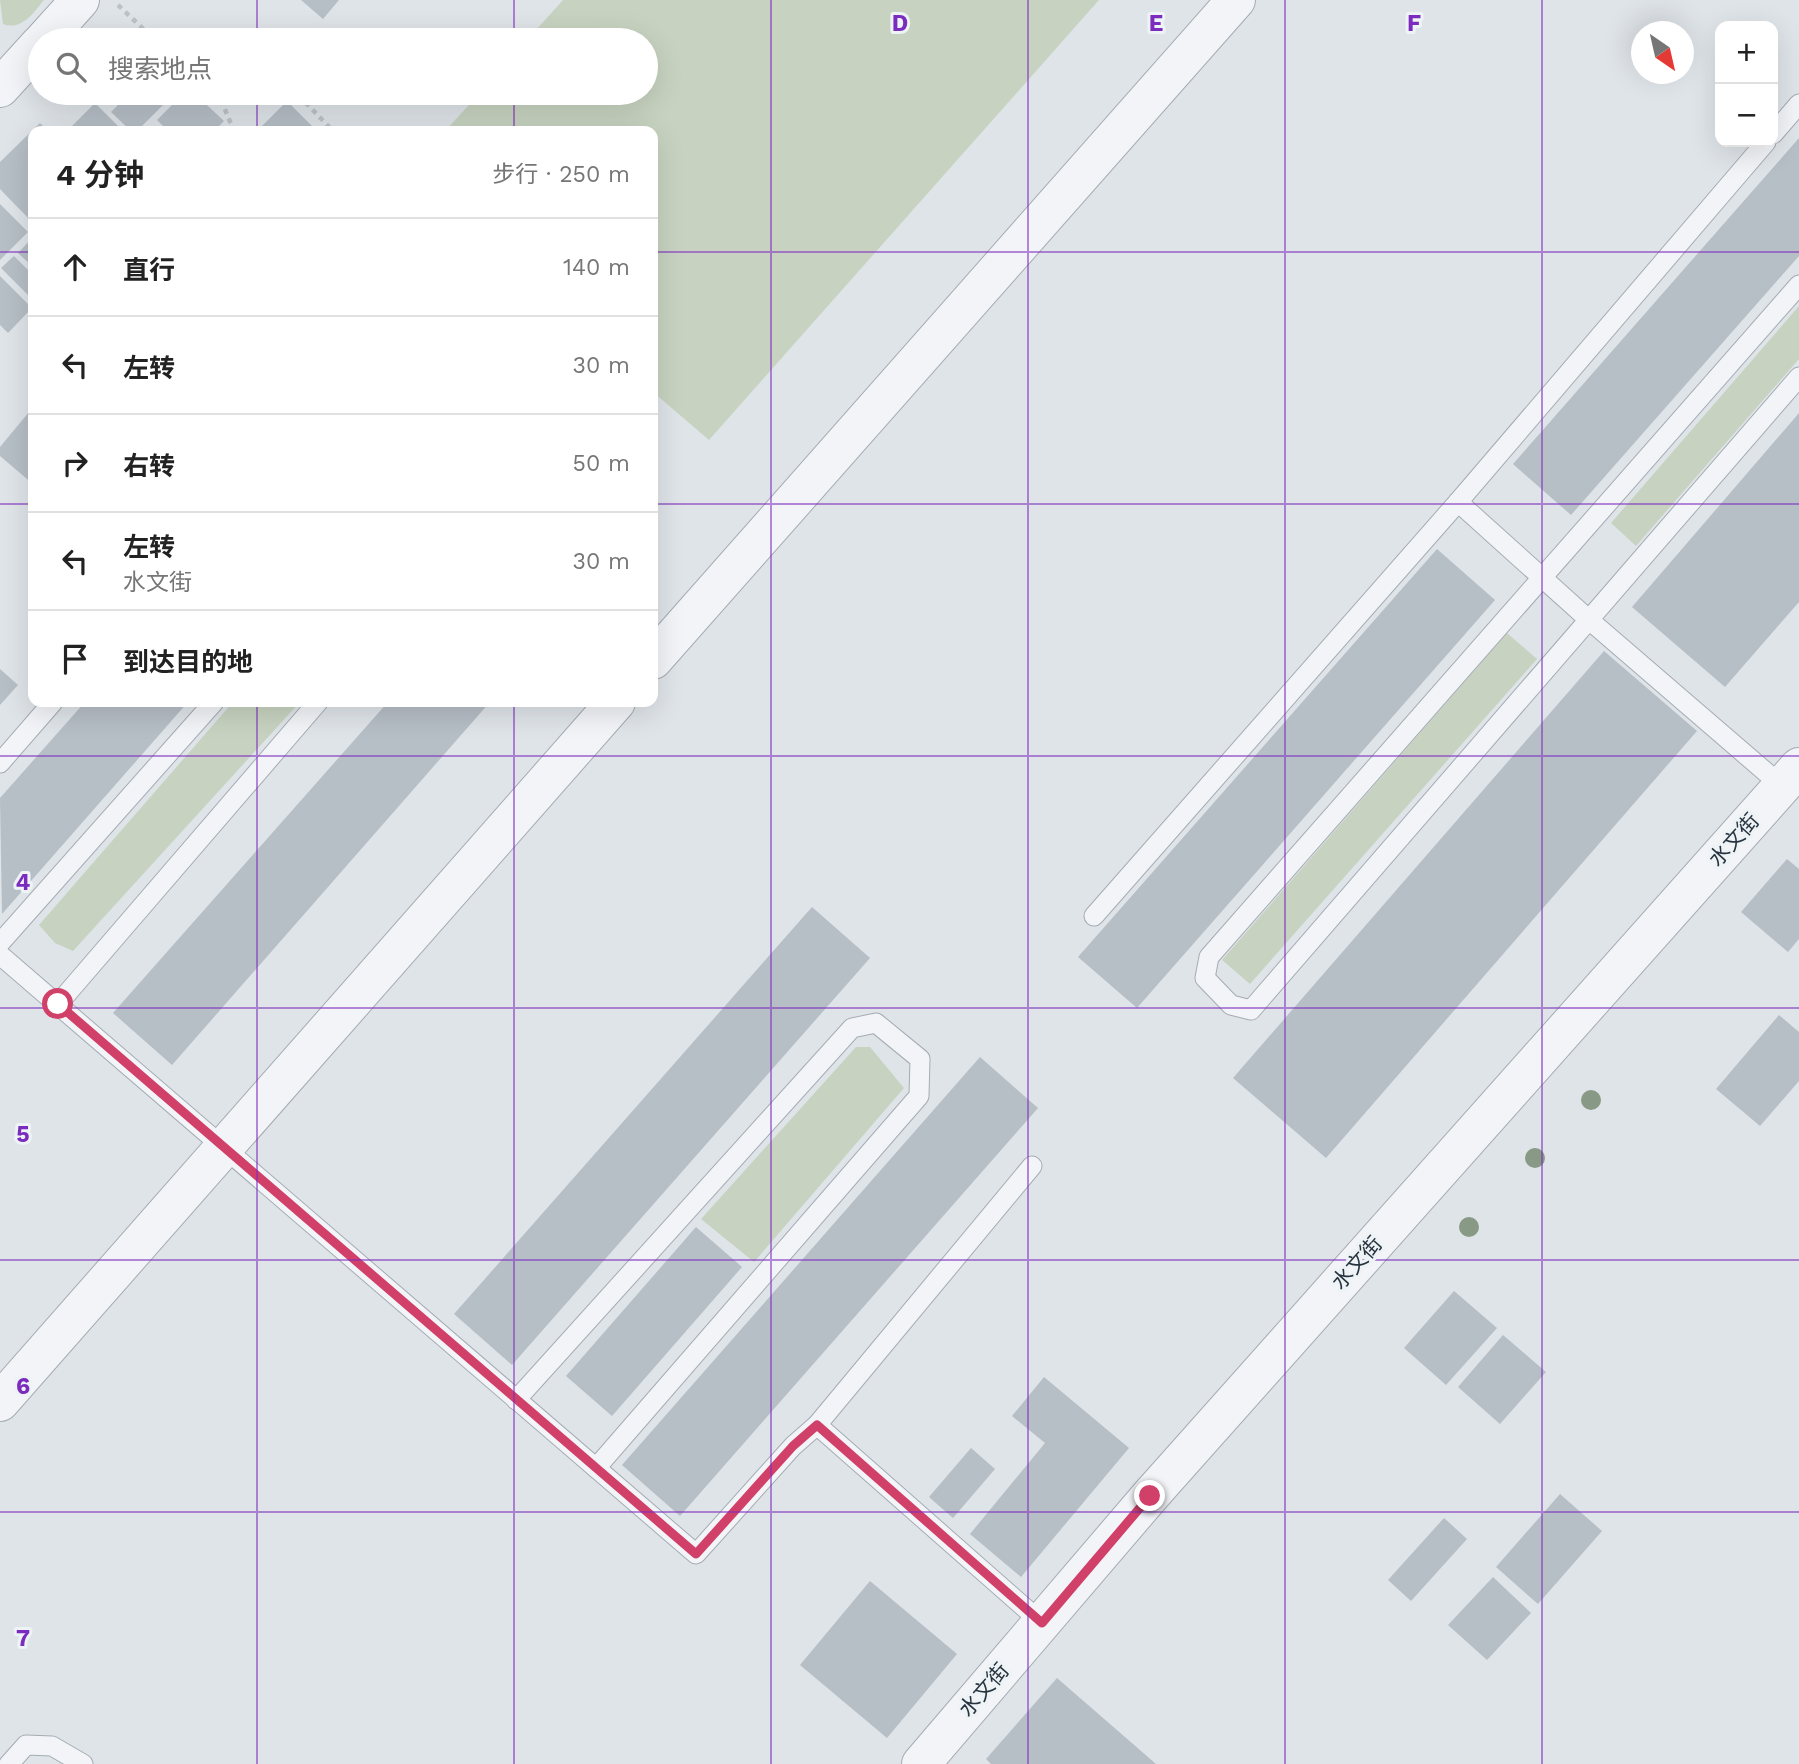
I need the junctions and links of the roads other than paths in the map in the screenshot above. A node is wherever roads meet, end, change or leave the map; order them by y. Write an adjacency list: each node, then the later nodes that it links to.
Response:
1 (80, 0): 3 (street)
2 (1236, 0): 14 (street)
3 (55, 28)
4 (28, 57): 5 (street)
5 (0, 88)
6 (1799, 104): 7 (lane)
7 (1778, 128)
8 (1762, 147): 11 (lane)
9 (1799, 285): 12 (lane)
10 (1799, 377): 13 (lane)
11 (1458, 502): 12 (lane); 21 (lane)
12 (1542, 578): 13 (lane); 13 (lane)
13 (1587, 618): 20 (lane)
14 (658, 654)
15 (49, 707): 19 (lane)
16 (210, 707): 22 (lane)
17 (314, 707): 24 (lane)
18 (612, 707): 25 (street)
19 (0, 763)
20 (1791, 776): 31 (street, 水文街)
21 (1094, 916)
22 (0, 943)
23 (0, 955): 24 (lane)
24 (58, 1004): 25 (lane)
25 (222, 1147): 27 (lane); 28 (street)
26 (1032, 1166): 29 (lane)
27 (516, 1400): 30 (lane); 30 (lane)
28 (0, 1402)
29 (817, 1425): 30 (lane); 31 (lane)
30 (596, 1468)
31 (1042, 1623): 34 (street, 水文街)
32 (9, 1764): 33 (lane)
33 (83, 1764)
34 (921, 1764)

